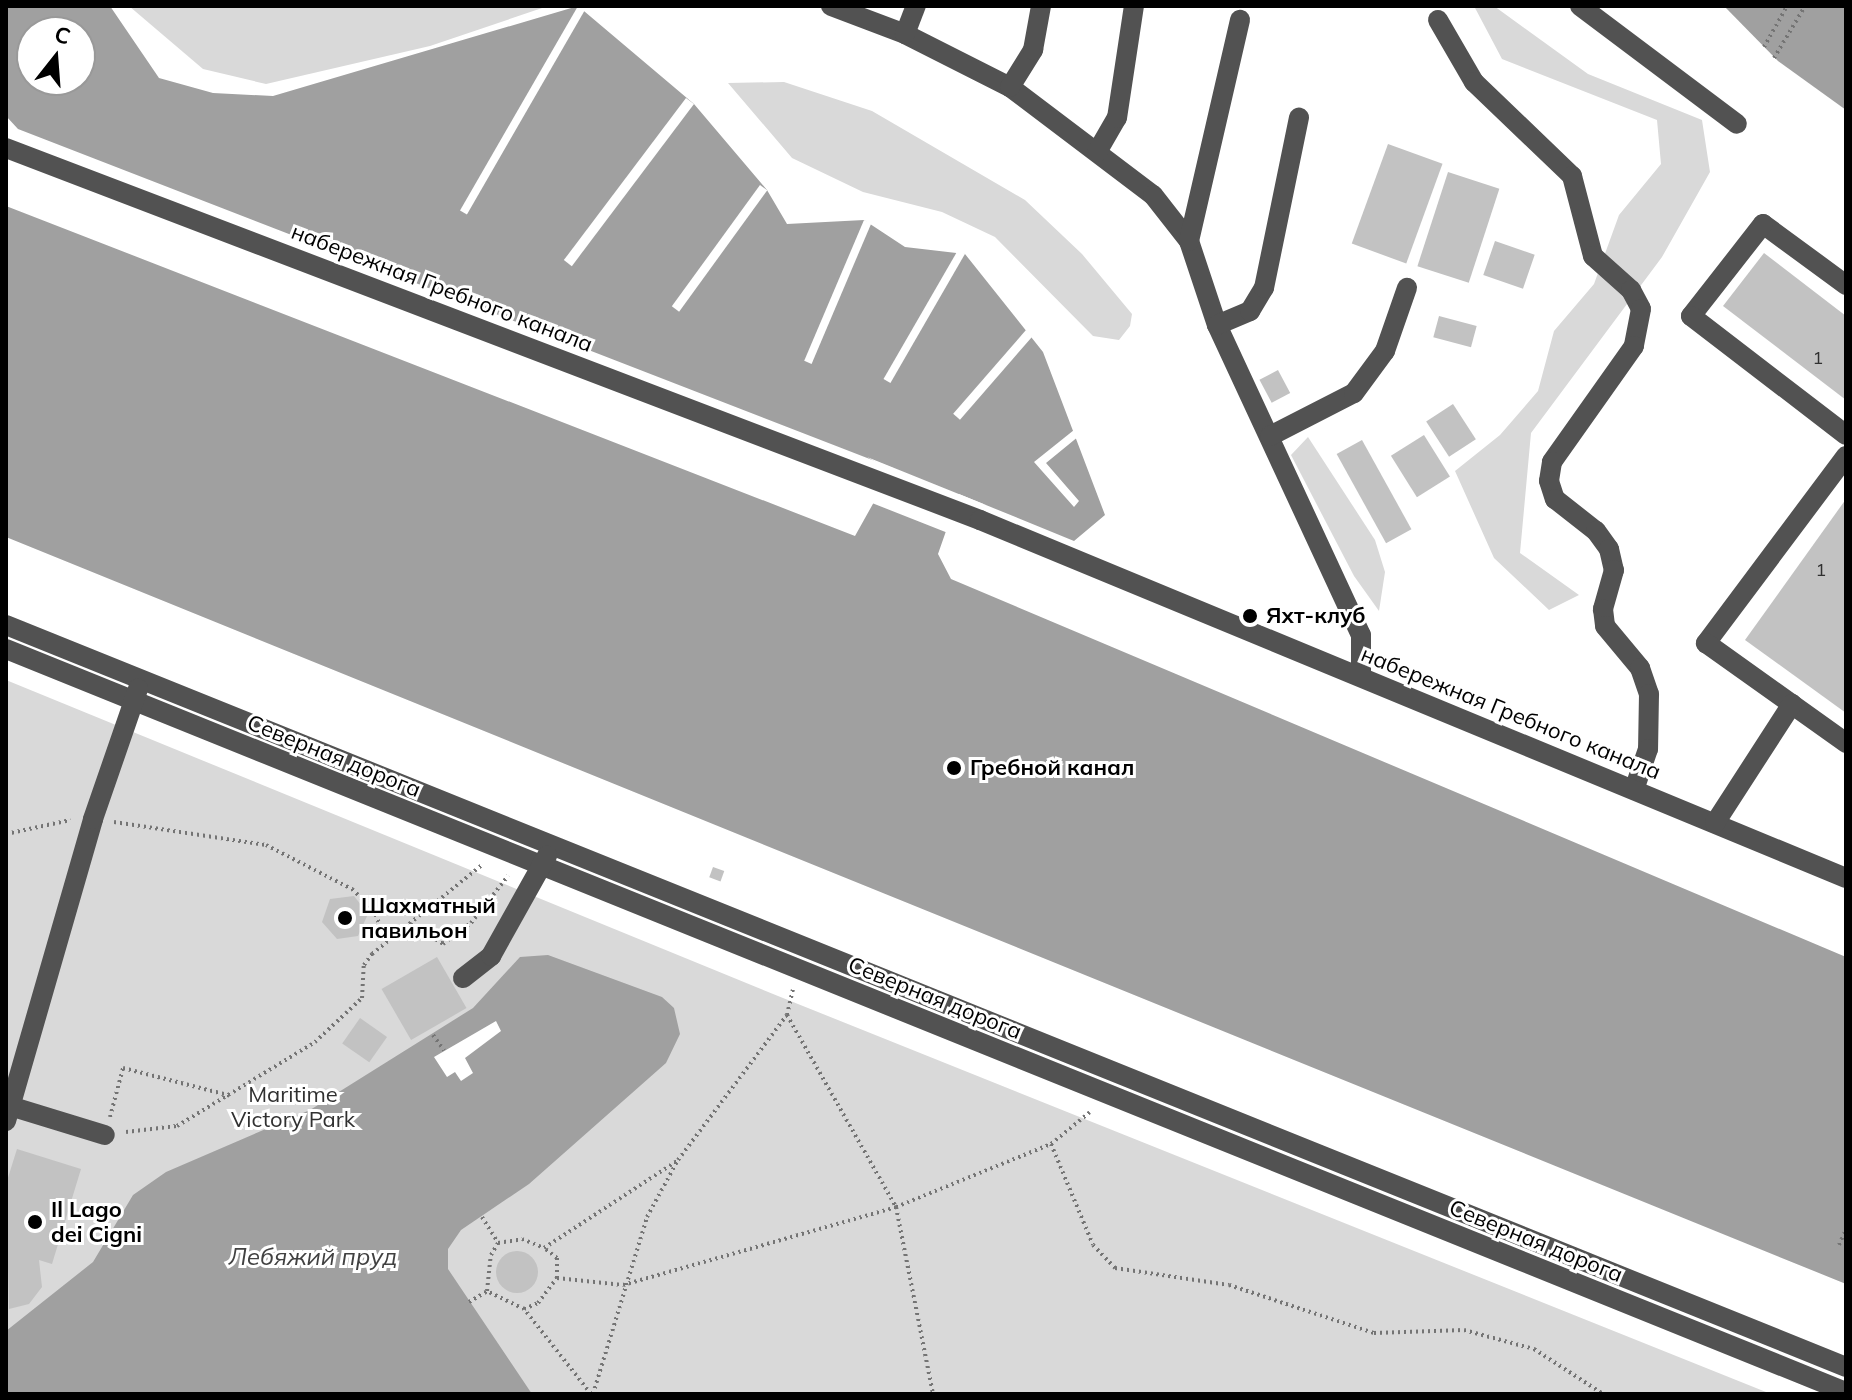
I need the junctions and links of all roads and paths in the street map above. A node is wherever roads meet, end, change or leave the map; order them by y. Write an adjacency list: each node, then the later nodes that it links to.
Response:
1 (831, 6): 10 (street)
2 (916, 6): 10 (street)
3 (1041, 6): 13 (street)
4 (1134, 6): 17 (street)
5 (1580, 6): 15 (street)
6 (1787, 6): 11 (path)
7 (1805, 6): 12 (path)
8 (1240, 20): 18 (street)
9 (1438, 20): 32 (street)
10 (905, 34): 13 (street)
11 (1764, 47)
12 (1774, 58)
13 (1010, 87): 17 (street)
14 (1299, 118): 21 (street)
15 (1737, 124)
16 (6, 148): 27 (street, набережная Гребного канала)
17 (1097, 152): 18 (street)
18 (1189, 241): 21 (street)
19 (1846, 285): 22 (street)
20 (1407, 288): 23 (street)
21 (1217, 325): 23 (street)
22 (1846, 435)
23 (1270, 436): 27 (street)
24 (1846, 456): 30 (street)
25 (6, 625): 28 (street, Северная дорога)
26 (6, 649): 29 (street, Северная дорога)
27 (1361, 676): 32 (street, набережная Гребного канала)
28 (142, 680): 29 (street); 36 (street, Северная дорога)
29 (133, 700): 33 (street); 38 (street, Северная дорога)
30 (1792, 704): 31 (street); 34 (street)
31 (1846, 743)
32 (1634, 790): 34 (street, набережная Гребного канала)
33 (93, 819): 35 (path); 42 (path); 50 (street)
34 (1715, 823): 40 (street, набережная Гребного канала)
35 (6, 834)
36 (551, 845): 38 (street); 65 (street, Северная дорога)
37 (482, 865): 41 (path)
38 (543, 866): 43 (street); 66 (street, Северная дорога)
39 (508, 876): 41 (path)
40 (1846, 878)
41 (410, 924): 42 (path)
42 (387, 942): 48 (path)
43 (463, 978)
44 (793, 990): 45 (path)
45 (787, 1015): 53 (path); 54 (path)
46 (433, 1035): 47 (path)
47 (444, 1050)
48 (231, 1096): 51 (path); 51 (path)
49 (1090, 1112): 52 (path)
50 (8, 1114): 51 (street)
51 (105, 1135)
52 (1051, 1144): 54 (path); 69 (path)
53 (678, 1160): 59 (path); 61 (path)
54 (896, 1207): 61 (path); 68 (path)
55 (482, 1217): 57 (path)
56 (1846, 1229): 58 (path)
57 (498, 1243): 59 (path); 62 (path)
58 (1839, 1245)
59 (544, 1248): 60 (path)
60 (557, 1278): 61 (path); 64 (path)
61 (623, 1285): 67 (path)
62 (487, 1291): 63 (path); 64 (path)
63 (469, 1302)
64 (524, 1309): 67 (path)
65 (1846, 1367)
66 (1846, 1392)
67 (592, 1394)
68 (933, 1394)
69 (1603, 1394)

